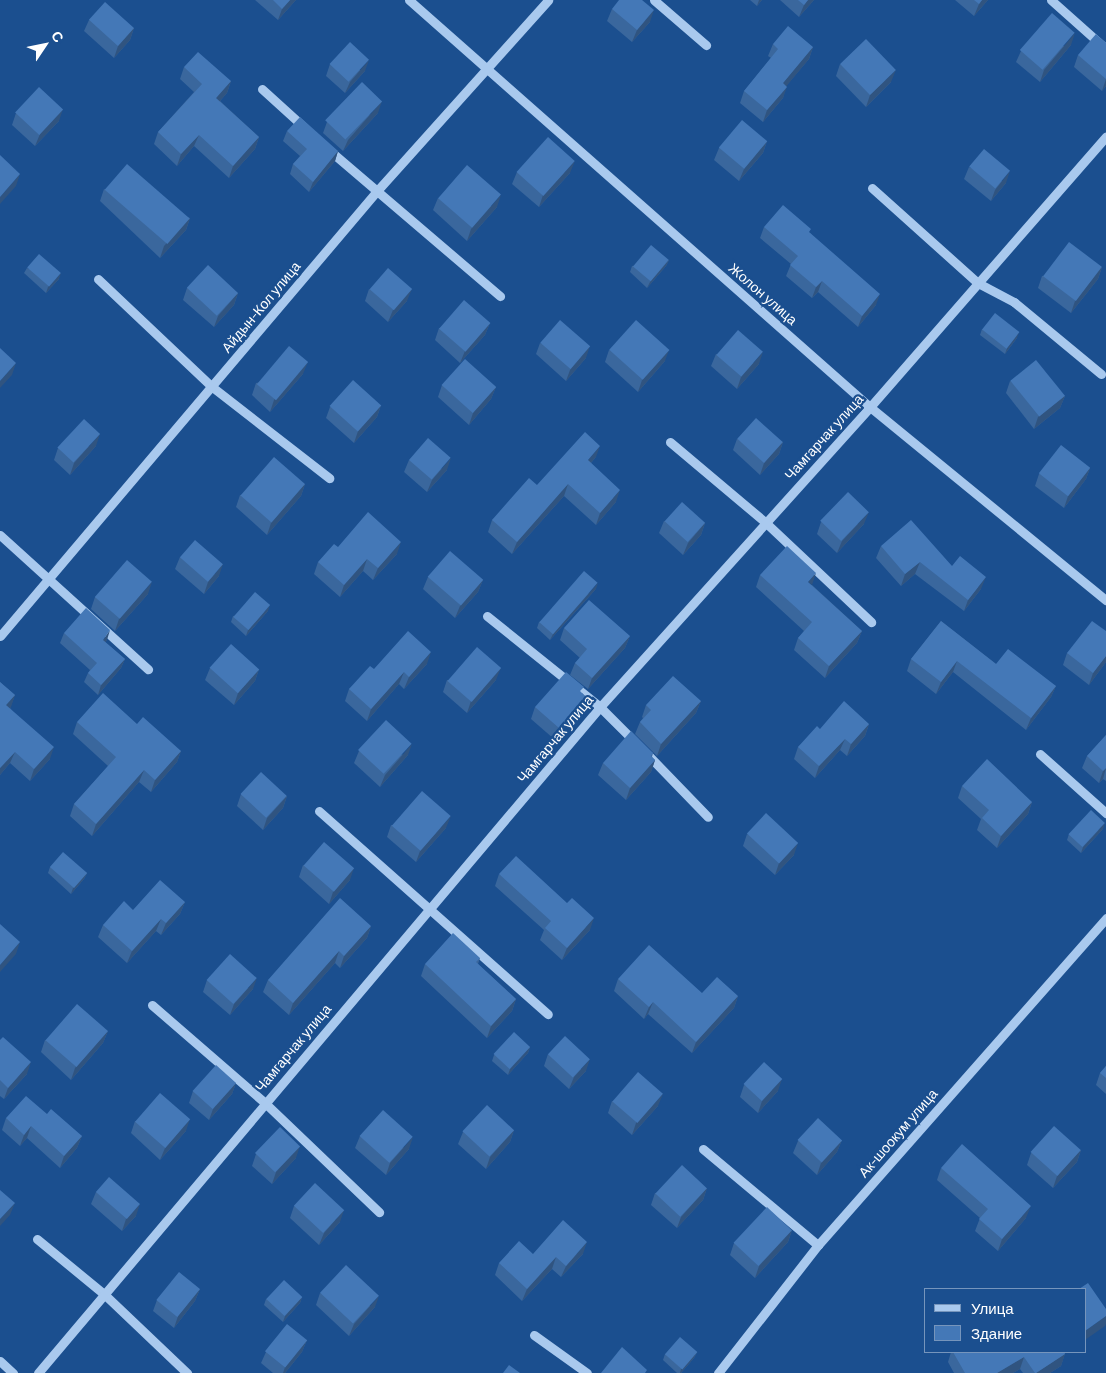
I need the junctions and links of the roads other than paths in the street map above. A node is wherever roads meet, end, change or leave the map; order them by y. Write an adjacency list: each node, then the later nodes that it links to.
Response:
1 (409, 0): 7 (street, Жолон улица)
2 (548, 0): 7 (street, Айдын-Кол улица)
3 (654, 0): 5 (street)
4 (1051, 0): 6 (street)
5 (706, 45)
6 (1106, 48)
7 (488, 69): 11 (street, Айдын-Кол улица); 17 (street, Жолон улица)
8 (262, 90): 11 (street)
9 (1106, 136): 13 (street, Чамгарчак улица)
10 (872, 188): 13 (street)
11 (376, 192): 14 (street); 16 (street, Айдын-Кол улица)
12 (98, 279): 16 (street)
13 (978, 283): 15 (street); 17 (street, Чамгарчак улица)
14 (500, 296)
15 (1101, 374)
16 (211, 386): 19 (street); 22 (street, Айдын-Кол улица)
17 (870, 407): 20 (street, Чамгарчак улица); 23 (street, Жолон улица)
18 (670, 442): 20 (street)
19 (328, 478)
20 (766, 522): 25 (street); 28 (street, Чамгарчак улица)
21 (0, 535): 22 (street)
22 (47, 580): 26 (street, Айдын-Кол улица); 27 (street)
23 (1106, 600)
24 (487, 616): 28 (street)
25 (871, 622)
26 (0, 636)
27 (148, 669)
28 (600, 706): 32 (street); 33 (street, Чамгарчак улица)
29 (1040, 754): 31 (street)
30 (319, 811): 33 (street)
31 (1106, 813)
32 (708, 817)
33 (429, 910): 36 (street); 37 (street, Чамгарчак улица)
34 (1106, 918): 41 (street, Ак-шоокум улица)
35 (152, 1005): 37 (street)
36 (548, 1014)
37 (265, 1103): 39 (street); 42 (street, Чамгарчак улица)
38 (703, 1149): 41 (street)
39 (379, 1212)
40 (37, 1239): 42 (street)
41 (818, 1245): 49 (street, Ак-шоокум улица)
42 (104, 1294): 46 (street, Чамгарчак улица); 47 (street)
43 (534, 1335): 48 (street)
44 (0, 1361): 45 (street)
45 (13, 1373)
46 (38, 1373)
47 (188, 1373)
48 (587, 1373)
49 (718, 1373)

